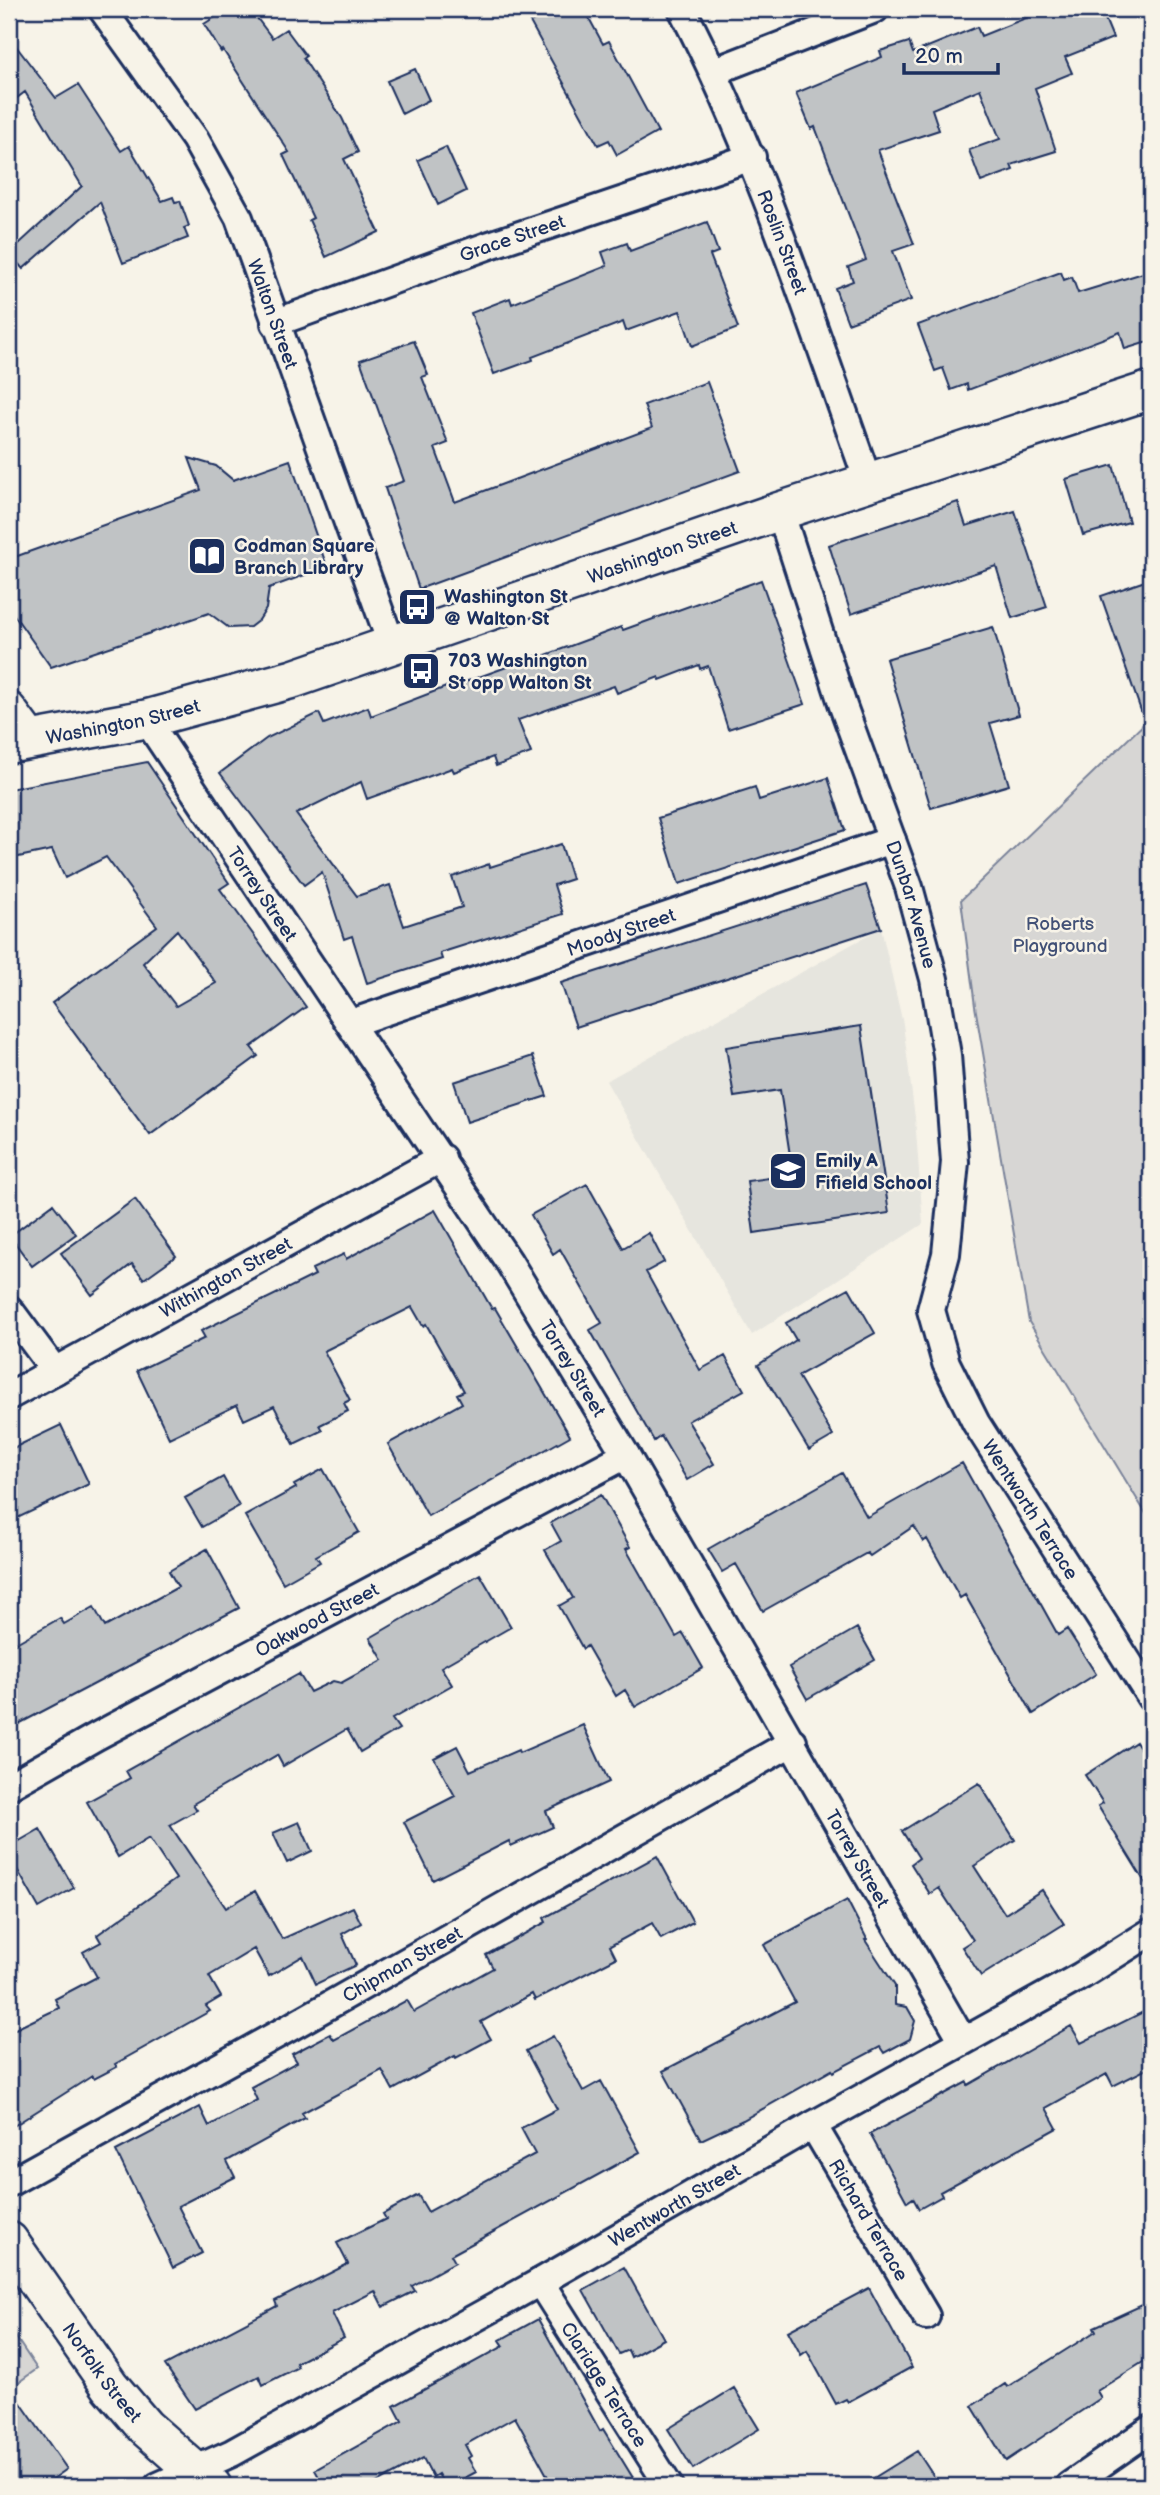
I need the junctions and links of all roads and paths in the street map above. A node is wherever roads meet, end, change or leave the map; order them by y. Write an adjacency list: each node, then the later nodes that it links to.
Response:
1 (102, 9): 6 (street, Walton Street)
2 (682, 9): 4 (street, Roslin Street)
3 (875, 9): 4 (street)
4 (715, 71): 5 (street, Roslin Street)
5 (752, 157): 6 (street, Grace Street); 8 (street, Roslin Street)
6 (275, 323): 10 (street, Walton Street)
7 (1151, 390): 8 (main road, Washington Street)
8 (869, 481): 9 (main road, Washington Street)
9 (780, 511): 10 (main road, Washington Street); 14 (street, Dunbar Avenue)
10 (392, 646): 12 (main road, Washington Street)
11 (9, 709): 13 (street)
12 (146, 719): 13 (main road, Washington Street); 15 (street, Torrey Street)
13 (20, 742)
14 (892, 840): 15 (street, Moody Street); 18 (street, Dunbar Avenue)
15 (351, 1023): 16 (street, Torrey Street)
16 (442, 1158): 19 (street, Withington Street); 21 (street, Torrey Street)
17 (9, 1309): 19 (street)
18 (931, 1310): 22 (street, Wentworth Terrace)
19 (55, 1371): 20 (street, Withington Street)
20 (9, 1396)
21 (626, 1455): 23 (street, Torrey Street); 24 (street, Oakwood Street)
22 (1151, 1698)
23 (793, 1742): 26 (street, Torrey Street); 28 (street, Chipman Street)
24 (9, 1786)
25 (1151, 1932): 26 (street, Wentworth Street)
26 (963, 2042): 27 (street, Wentworth Street)
27 (813, 2125): 30 (street, Wentworth Street); 31 (street, Richard Terrace)
28 (9, 2183)
29 (9, 2241): 33 (main road, Norfolk Street)
30 (540, 2282): 33 (street, Wentworth Street); 35 (street, Claridge Terrace)
31 (926, 2316)
32 (1151, 2429): 36 (street)
33 (202, 2478): 34 (street, Wentworth Street)
34 (158, 2486)
35 (669, 2486)
36 (1069, 2486)

